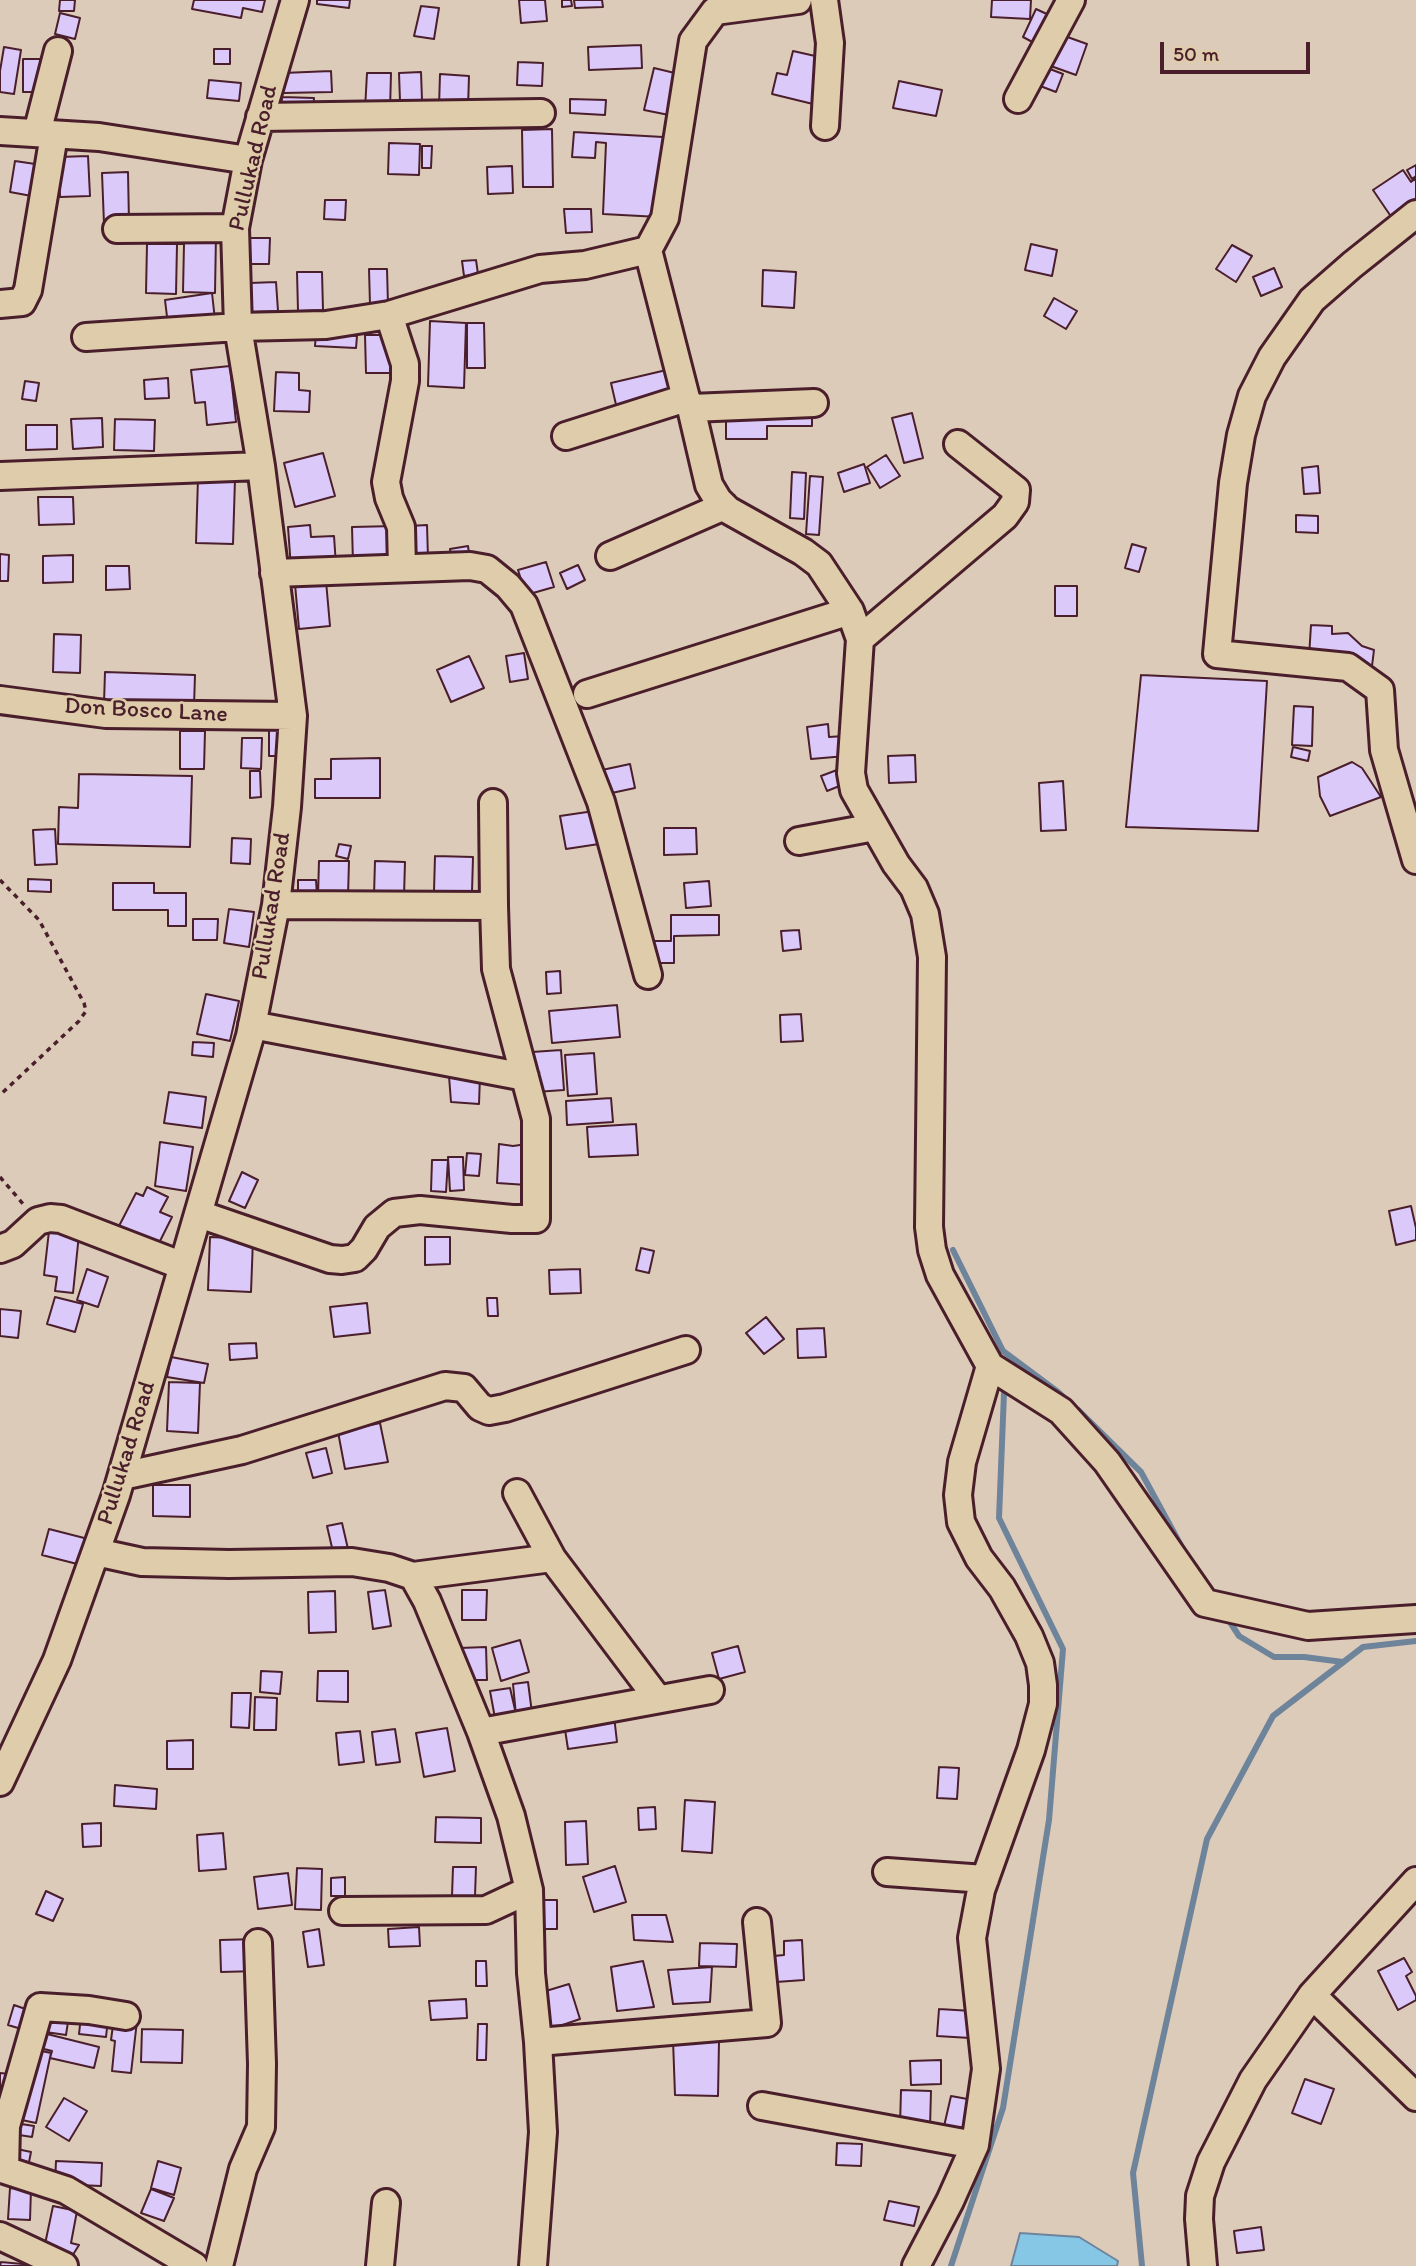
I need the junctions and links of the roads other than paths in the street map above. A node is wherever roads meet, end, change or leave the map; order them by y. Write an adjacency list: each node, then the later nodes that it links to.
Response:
1 (295, 0): 8 (street, Pullukad Road)
2 (798, 0): 16 (street)
3 (824, 0): 9 (street)
4 (1072, 0): 6 (street)
5 (58, 51): 11 (street)
6 (1018, 99)
7 (541, 113): 8 (street)
8 (260, 117): 12 (street, Pullukad Road)
9 (825, 126)
10 (0, 131): 11 (street)
11 (45, 134): 12 (street); 17 (street)
12 (248, 160): 14 (street, Pullukad Road)
13 (1416, 214): 39 (street)
14 (234, 228): 15 (street); 19 (street, Pullukad Road)
15 (117, 229)
16 (648, 250): 18 (street); 21 (street)
17 (0, 303)
18 (389, 315): 19 (street); 29 (street)
19 (237, 327): 20 (street); 25 (street, Pullukad Road)
20 (86, 337)
21 (688, 403): 22 (street); 23 (street); 27 (street)
22 (814, 404)
23 (566, 436)
24 (958, 443): 32 (street)
25 (261, 466): 26 (street); 30 (street, Pullukad Road)
26 (0, 476)
27 (724, 506): 28 (street); 31 (street)
28 (610, 556)
29 (402, 568): 30 (street); 42 (street)
30 (274, 573): 35 (street, Pullukad Road)
31 (850, 611): 32 (street); 33 (street)
32 (860, 639): 37 (street)
33 (587, 694)
34 (0, 700): 35 (street, Don Bosco Lane)
35 (293, 716): 40 (street, Pullukad Road)
36 (493, 803): 41 (street)
37 (875, 827): 38 (street); 49 (street)
38 (799, 841)
39 (1416, 860)
40 (276, 905): 41 (street); 43 (street, Pullukad Road)
41 (494, 906): 44 (street)
42 (648, 975)
43 (252, 1025): 44 (street); 45 (street, Pullukad Road)
44 (524, 1077): 45 (street)
45 (199, 1214): 47 (street, Pullukad Road)
46 (0, 1249): 47 (street)
47 (184, 1266): 50 (street, Pullukad Road)
48 (686, 1350): 50 (street)
49 (990, 1366): 55 (street); 61 (street)
50 (122, 1476): 52 (street, Pullukad Road)
51 (517, 1493): 53 (street)
52 (96, 1552): 54 (street); 59 (street, Pullukad Road)
53 (552, 1558): 54 (street); 57 (street)
54 (414, 1576): 58 (street)
55 (1416, 1619)
56 (710, 1690): 57 (street)
57 (658, 1699): 58 (street)
58 (481, 1731): 63 (street)
59 (0, 1782)
60 (887, 1871): 61 (street)
61 (985, 1879): 73 (street)
62 (1416, 1881): 67 (street)
63 (529, 1890): 64 (street); 69 (street)
64 (343, 1911)
65 (757, 1922): 69 (street)
66 (258, 1943): 78 (street)
67 (1312, 1995): 70 (street); 82 (street)
68 (125, 2016): 72 (street)
69 (538, 2042): 80 (street)
70 (1416, 2097)
71 (762, 2106): 73 (street)
72 (3, 2125): 77 (street)
73 (975, 2145): 81 (street)
74 (386, 2203): 79 (street)
75 (0, 2236): 76 (street)
76 (64, 2266)
77 (194, 2266)
78 (219, 2266)
79 (380, 2266)
80 (533, 2266)
81 (916, 2266)
82 (1202, 2266)

